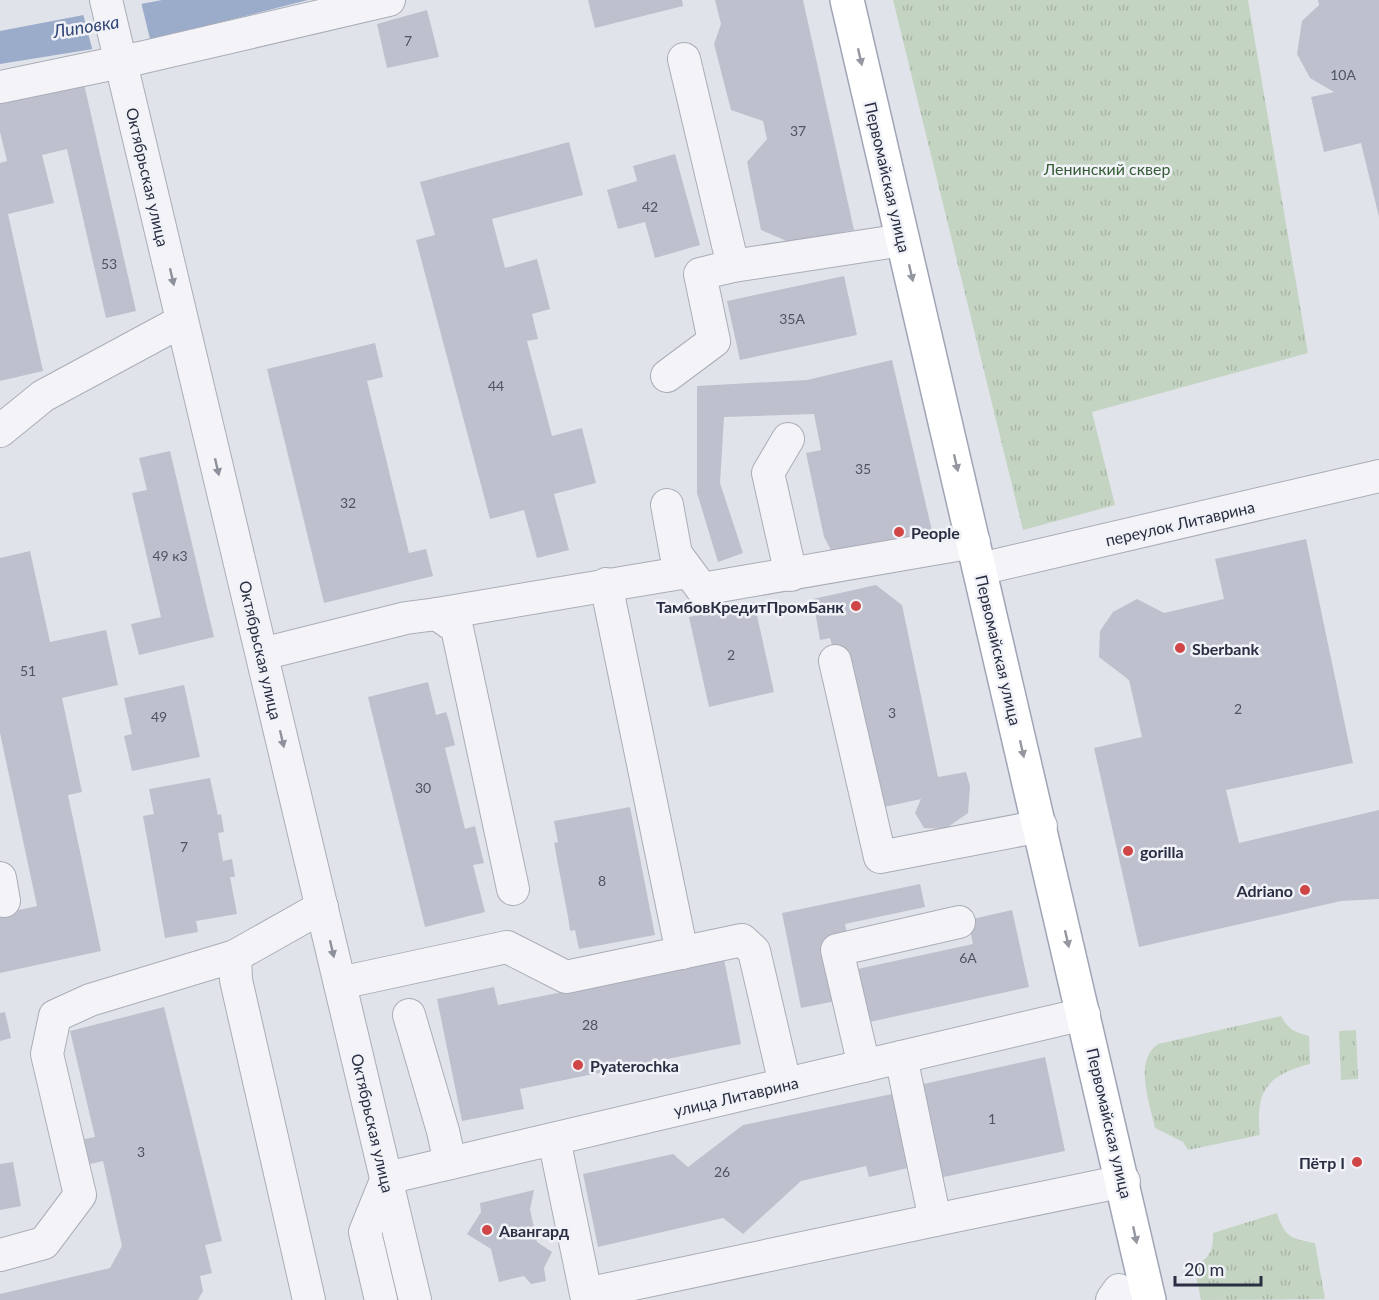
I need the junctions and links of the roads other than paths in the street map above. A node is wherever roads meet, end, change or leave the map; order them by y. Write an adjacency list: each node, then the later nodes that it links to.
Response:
1 (106, 0): 5 (street, Октябрьская улица)
2 (389, 0): 5 (street)
3 (847, 0): 7 (main road, Первомайская улица, one-way to 7)
4 (684, 59): 8 (street)
5 (121, 60): 6 (street); 9 (street, Октябрьская улица, one-way to 9)
6 (0, 87)
7 (903, 240): 8 (street); 15 (main road, Первомайская улица, one-way to 15)
8 (733, 266): 10 (street)
9 (182, 321): 11 (street); 20 (street, Октябрьская улица, one-way to 20)
10 (667, 376)
11 (0, 431)
12 (788, 439): 17 (street)
13 (1379, 476): 15 (street, переулок Литаврина)
14 (667, 505): 16 (street)
15 (977, 556): 17 (street, переулок Литаврина); 22 (main road, Первомайская улица, one-way to 22)
16 (687, 572): 17 (street, переулок Литаврина); 18 (street)
17 (791, 575)
18 (606, 584): 19 (street); 26 (street)
19 (437, 614): 20 (street); 23 (street)
20 (262, 654): 24 (street, Октябрьская улица, one-way to 24)
21 (835, 661): 22 (street)
22 (1041, 826): 29 (main road, Первомайская улица, one-way to 29)
23 (513, 889)
24 (322, 907): 27 (street); 28 (street, Октябрьская улица, one-way to 28)
25 (959, 922): 32 (street)
26 (682, 953): 28 (street); 33 (street)
27 (235, 956): 39 (street); 40 (street)
28 (340, 983): 36 (street, Октябрьская улица)
29 (1084, 1014): 31 (street, улица Литаврина); 37 (main road, Первомайская улица)
30 (409, 1015): 35 (street)
31 (901, 1057): 32 (street, улица Литаврина); 38 (street)
32 (864, 1066): 33 (street, улица Литаврина)
33 (785, 1084): 34 (street, улица Литаврина)
34 (554, 1139): 35 (street, улица Литаврина); 38 (street)
35 (450, 1163): 36 (street, улица Литаврина)
36 (387, 1178): 41 (street); 42 (street, Октябрьская улица)
37 (1124, 1181): 38 (street); 43 (main road, Первомайская улица, one-way to 43)
38 (935, 1220)
39 (0, 1255)
40 (309, 1300)
41 (381, 1300)
42 (415, 1300)
43 (1149, 1300)

